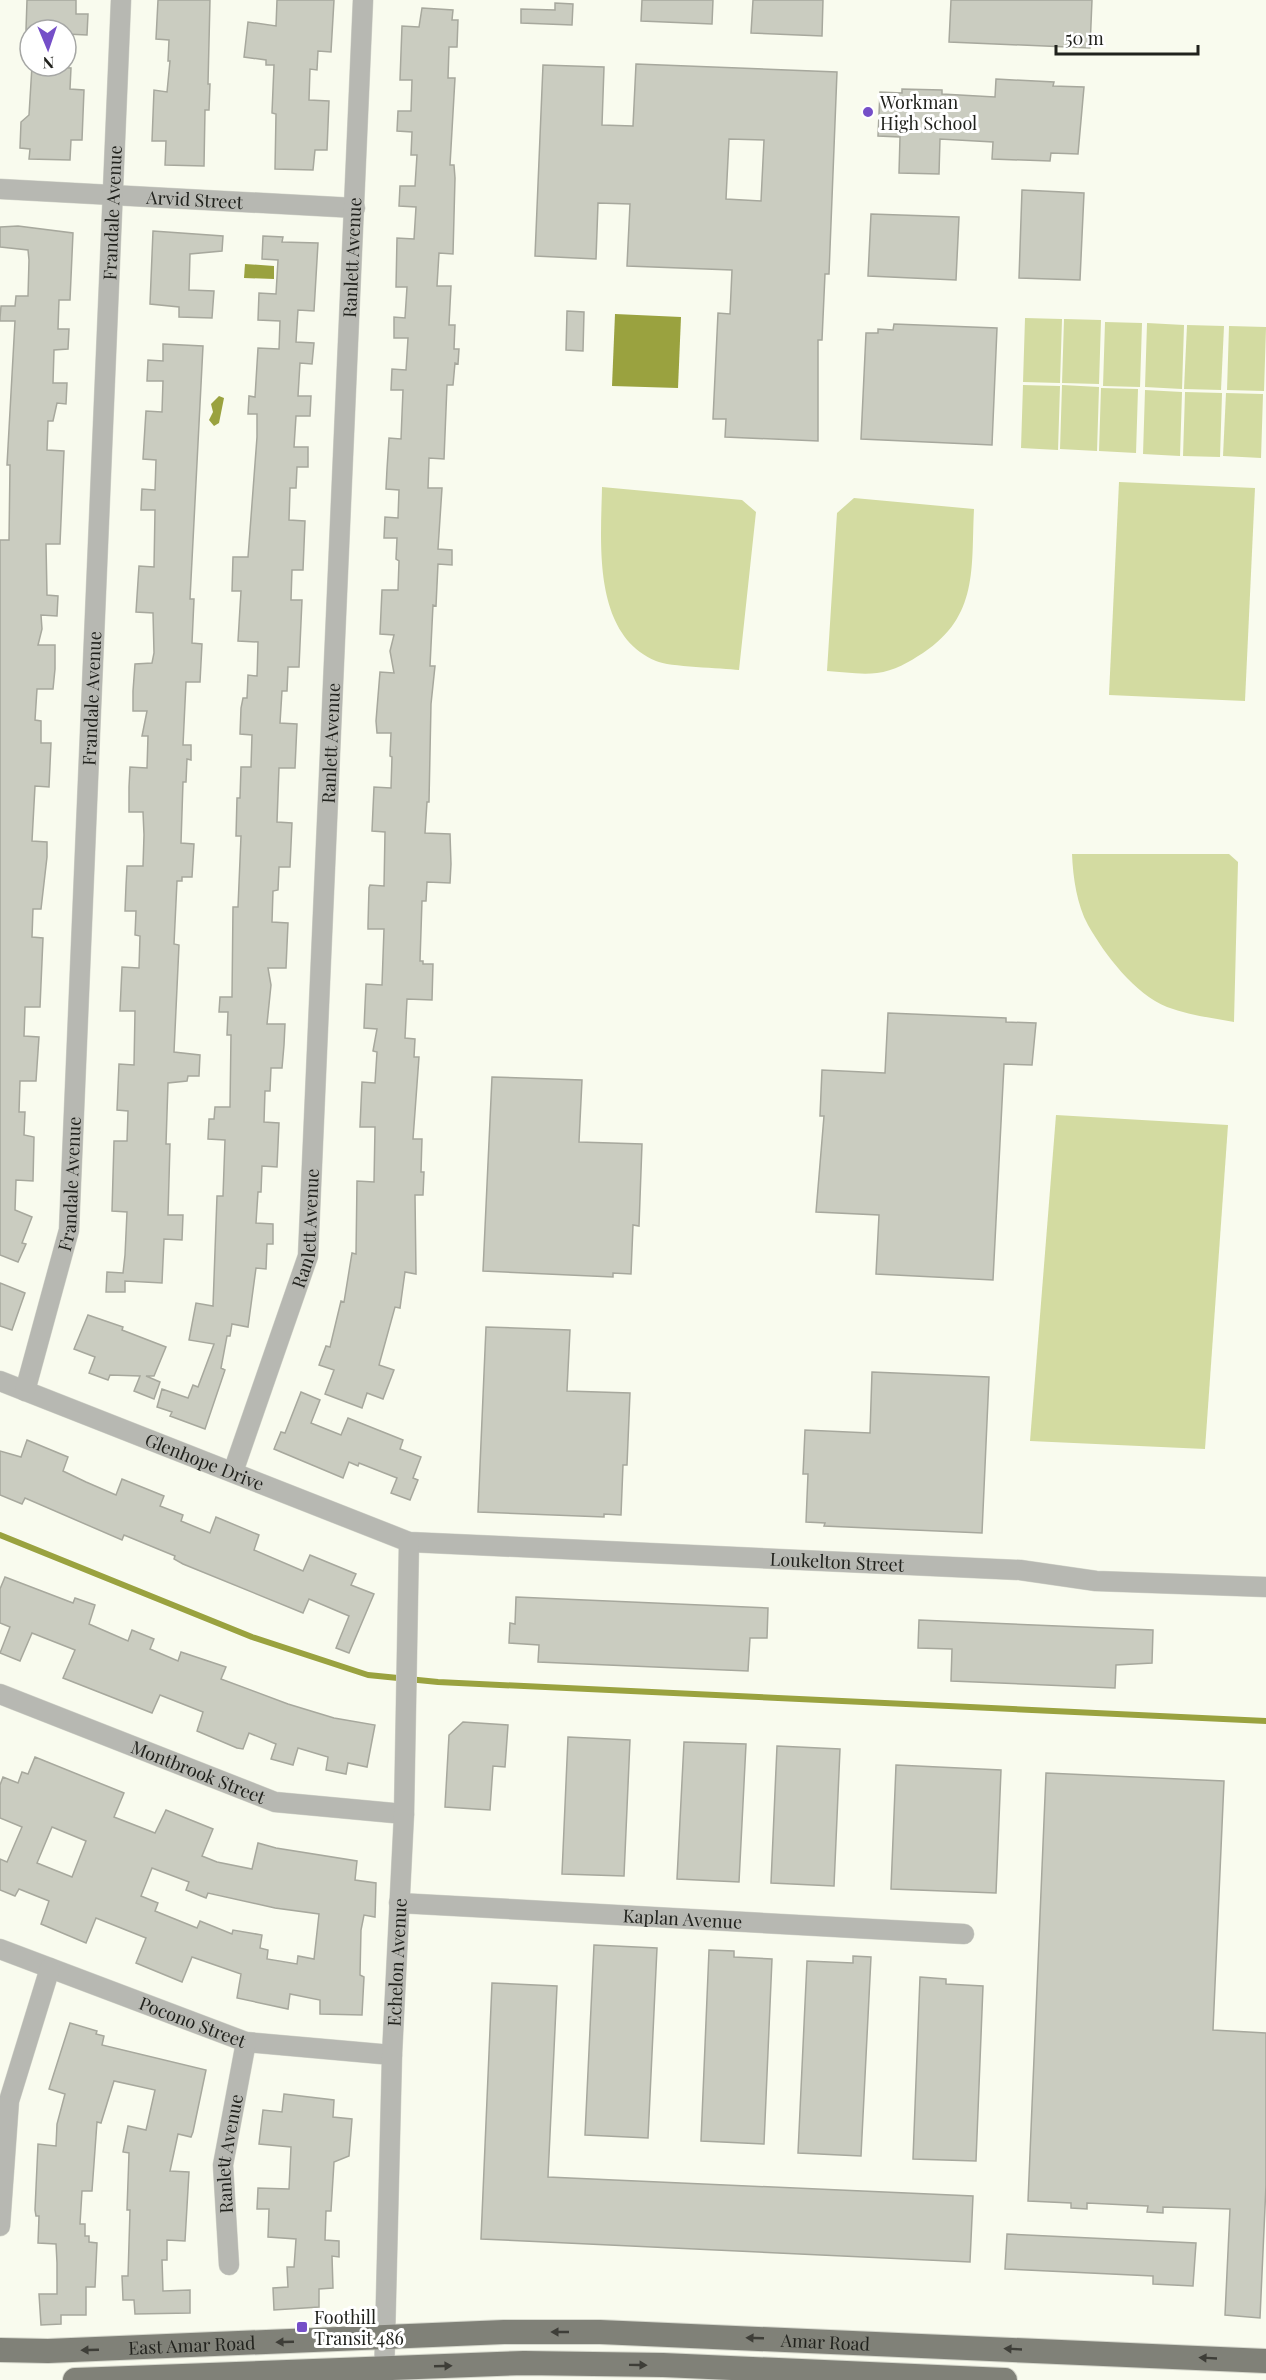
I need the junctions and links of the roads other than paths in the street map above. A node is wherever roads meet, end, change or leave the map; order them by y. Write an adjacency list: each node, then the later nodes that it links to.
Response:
1 (121, 0): 4 (street, Frandale Avenue)
2 (363, 0): 5 (street, Ranlett Avenue)
3 (0, 189): 4 (street, Arvid Street)
4 (113, 195): 5 (street, Arvid Street); 7 (street, Frandale Avenue)
5 (355, 208): 8 (street, Ranlett Avenue)
6 (0, 1381): 7 (street, Glenhope Drive)
7 (25, 1391): 8 (street, Glenhope Drive)
8 (233, 1472): 9 (street, Glenhope Drive)
9 (409, 1542): 10 (street, Loukelton Street); 12 (street, Echelon Avenue)
10 (1266, 1587)
11 (0, 1694): 12 (street, Montbrook Street)
12 (404, 1814): 13 (street, Echelon Avenue)
13 (399, 1903): 14 (street, Kaplan Avenue); 18 (street, Echelon Avenue)
14 (964, 1934)
15 (0, 1950): 16 (street, Pocono Street)
16 (50, 1968): 17 (street, Pocono Street); 19 (street)
17 (246, 2042): 18 (street, Pocono Street); 20 (street, Ranlett Avenue)
18 (392, 2055): 21 (street, Echelon Avenue)
19 (0, 2226)
20 (229, 2265)
21 (385, 2338): 22 (main road, East Amar Road, one-way to 22); 23 (main road, Amar Road, one-way to 21); 24 (street, Echelon Avenue)
22 (0, 2350)
23 (1266, 2361)
24 (384, 2374): 25 (main road, East Amar Road); 26 (main road, Amar Road, one-way to 26)
25 (75, 2380)
26 (1005, 2380)

